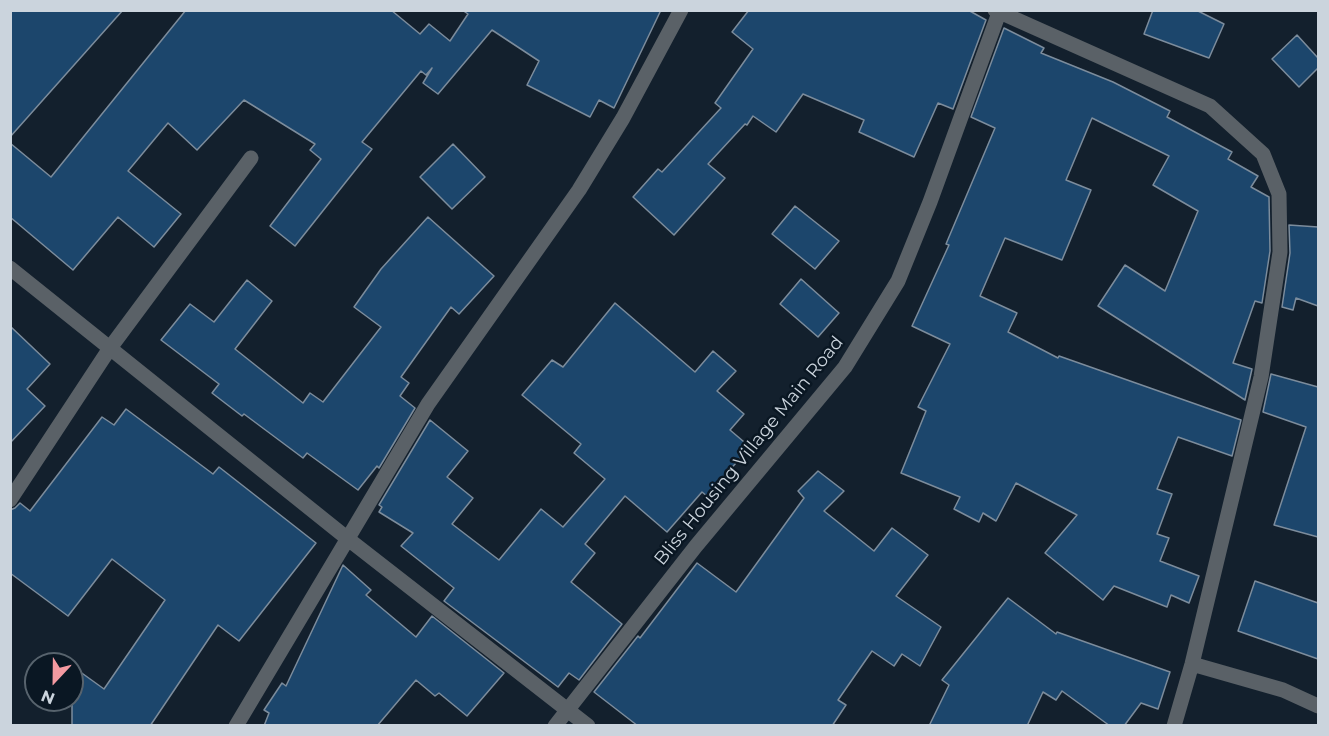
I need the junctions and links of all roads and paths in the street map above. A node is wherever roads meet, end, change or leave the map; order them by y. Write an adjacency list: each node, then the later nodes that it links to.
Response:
1 (681, 10): 7 (street)
2 (998, 11): 8 (street); 10 (street, Bliss Housing Village Main Road)
3 (251, 158): 5 (street)
4 (10, 268): 5 (street)
5 (110, 348): 6 (street); 7 (street)
6 (10, 500)
7 (348, 539): 10 (street); 11 (street)
8 (1192, 664): 9 (street); 14 (street)
9 (1318, 706)
10 (567, 709): 12 (street, Bliss Housing Village Main Road); 13 (street)
11 (236, 726)
12 (555, 726)
13 (588, 726)
14 (1174, 726)

